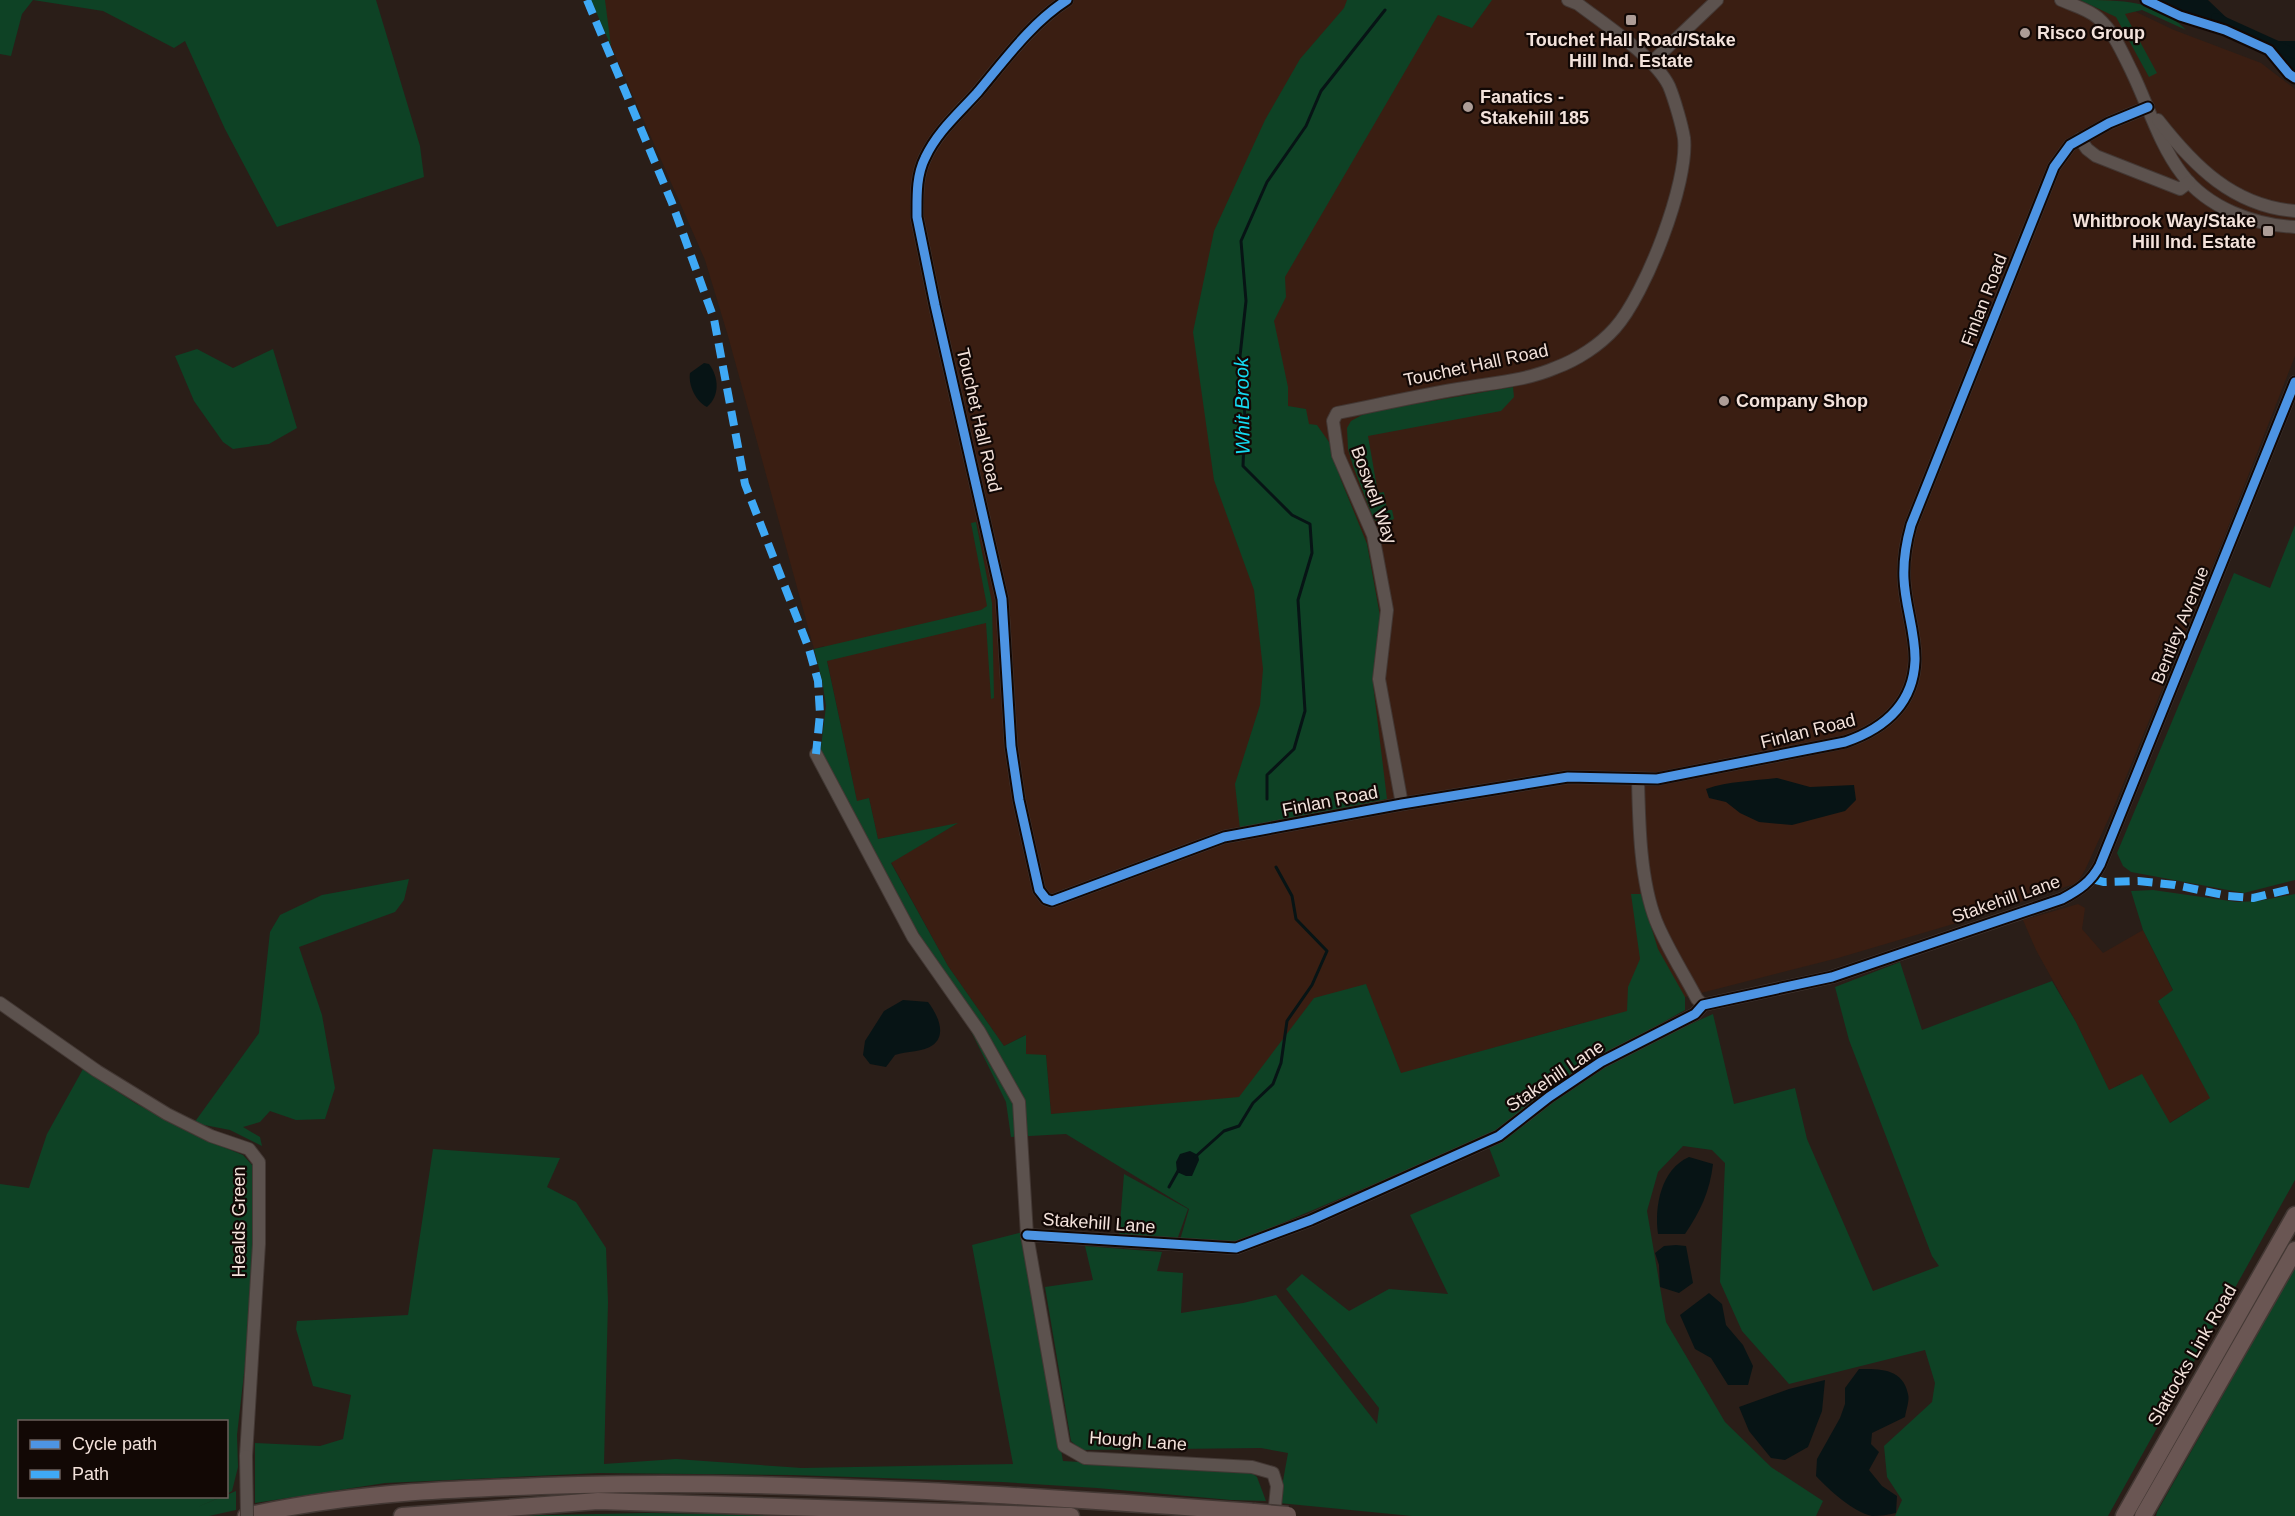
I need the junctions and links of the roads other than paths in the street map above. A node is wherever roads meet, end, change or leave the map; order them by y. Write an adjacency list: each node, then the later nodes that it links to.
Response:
1 (1067, 0): 17 (street, Touchet Hall Road)
2 (1568, 0): 5 (street, Touchet Hall Road)
3 (1717, 0): 5 (street)
4 (2061, 0): 6 (street)
5 (1652, 62): 12 (street, Touchet Hall Road)
6 (2148, 107): 7 (street, Finlan Road); 8 (street); 9 (street)
7 (2080, 139): 8 (street); 14 (street, Finlan Road)
8 (2189, 182): 10 (street)
9 (2295, 211)
10 (2295, 227)
11 (2295, 382): 16 (street, Bentley Avenue)
12 (1337, 413): 15 (street, Boswell Way)
13 (816, 754): 21 (street)
14 (1638, 779): 15 (street, Finlan Road); 19 (street)
15 (1402, 804): 17 (street, Finlan Road)
16 (2092, 879): 19 (street, Stakehill Lane)
17 (1047, 899)
18 (0, 1003): 23 (street, Healds Green, bridge)
19 (1703, 1005): 21 (street, Stakehill Lane)
20 (2295, 1215): 27 (highway, Slattocks Link Road)
21 (1027, 1235): 26 (street, Hough Lane)
22 (2295, 1250): 28 (highway, Slattocks Link Road)
23 (247, 1516): 26 (highway, bridge)
24 (402, 1516): 25 (highway)
25 (1071, 1516)
26 (1286, 1516)
27 (2124, 1516)
28 (2143, 1516)

